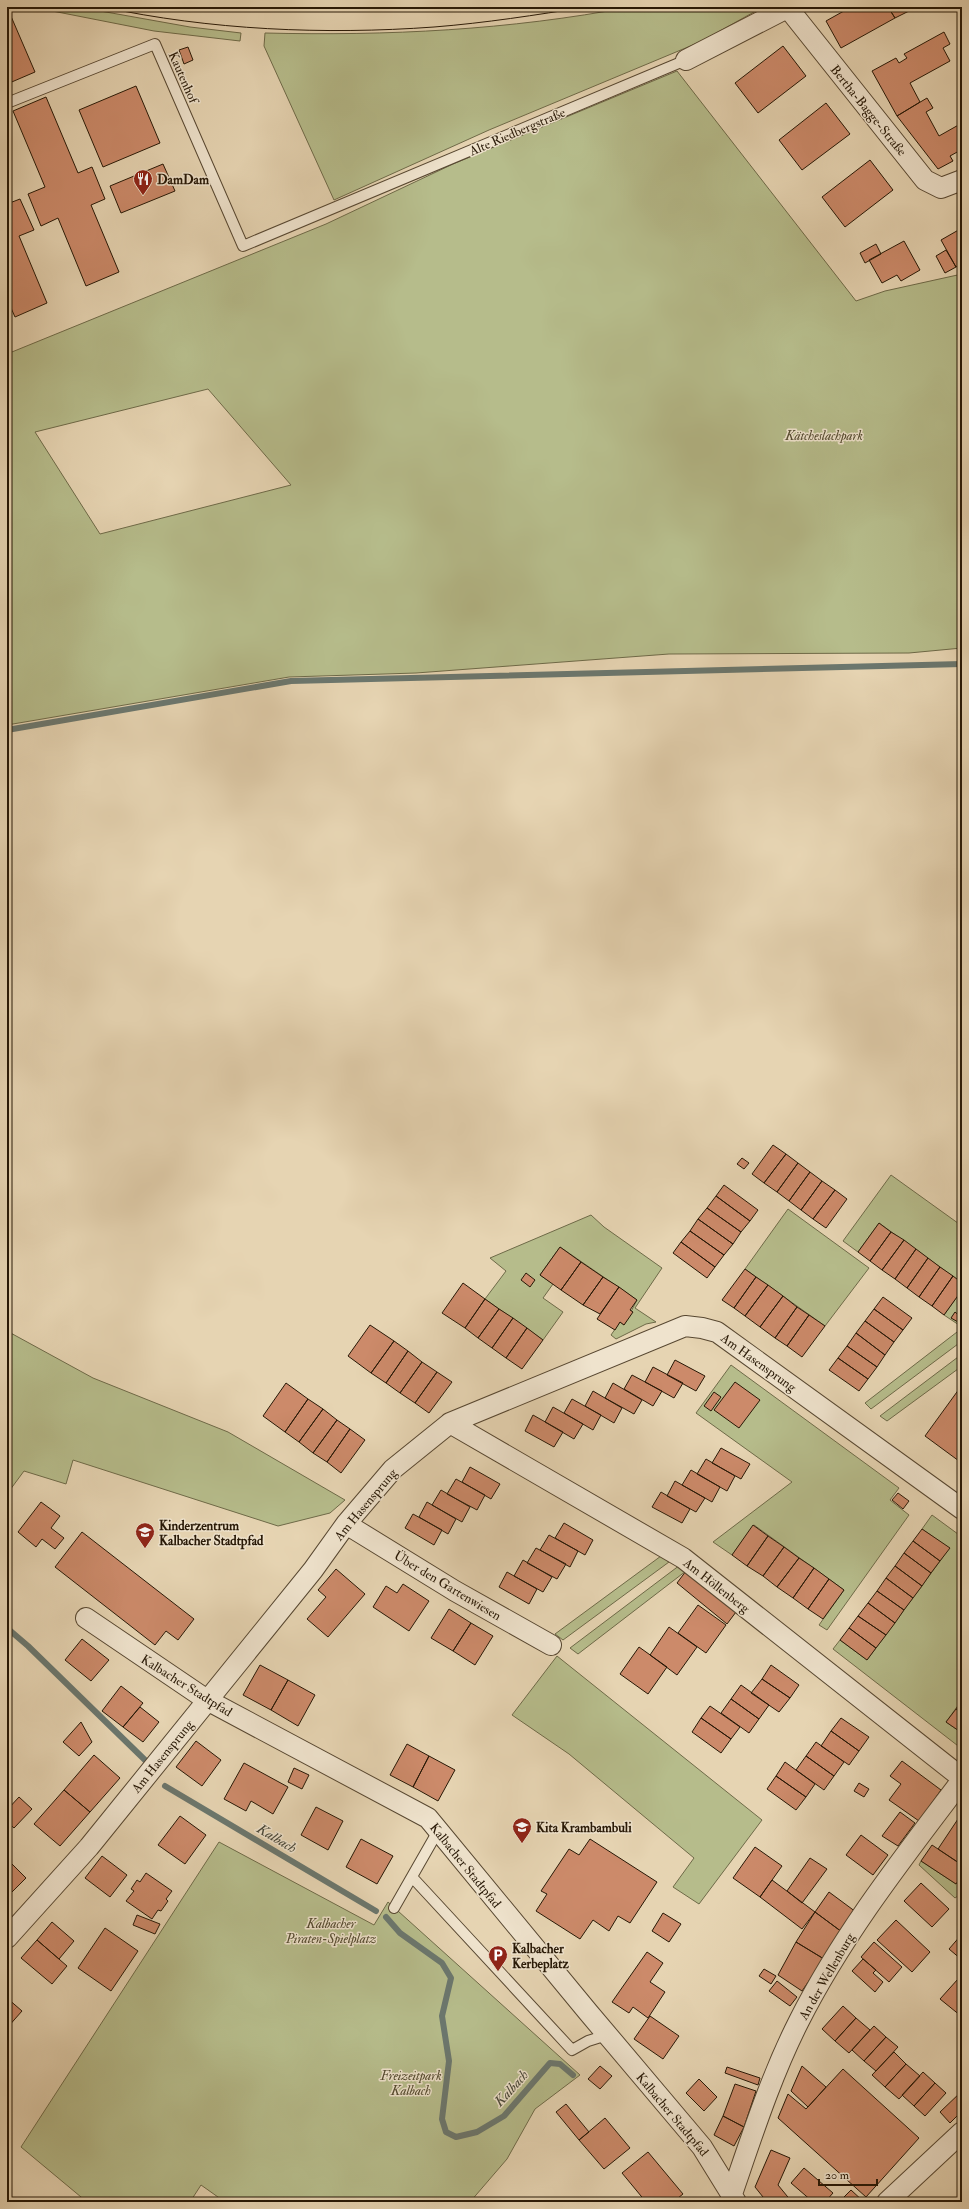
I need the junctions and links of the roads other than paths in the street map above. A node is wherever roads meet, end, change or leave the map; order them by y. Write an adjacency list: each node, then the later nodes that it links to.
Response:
1 (788, 8): 2 (street, Alte Riedbergstraße); 4 (street, Bertha-Bagge-Straße)
2 (686, 60): 5 (lane, Alte Riedbergstraße)
3 (7, 103): 5 (lane, Kautenhof)
4 (962, 180)
5 (243, 246)
6 (450, 1423): 7 (street, Am Hasensprung); 8 (street, Am Hasensprung); 12 (street, Am Höllenberg)
7 (962, 1509)
8 (346, 1524): 10 (street, Über den Gartenwiesen); 11 (street, Am Hasensprung)
9 (86, 1618): 11 (street, Kalbacher Stadtpfad)
10 (551, 1645)
11 (207, 1700): 13 (street, Kalbacher Stadtpfad); 16 (street, Am Hasensprung)
12 (962, 1779): 19 (street, An der Wellenburg)
13 (438, 1831): 14 (lane); 17 (street, Kalbacher Stadtpfad)
14 (412, 1877): 15 (lane); 17 (lane)
15 (394, 1908)
16 (7, 1938)
17 (607, 2035): 19 (street, Kalbacher Stadtpfad)
18 (962, 2132): 20 (street)
19 (734, 2198)
20 (886, 2202)

